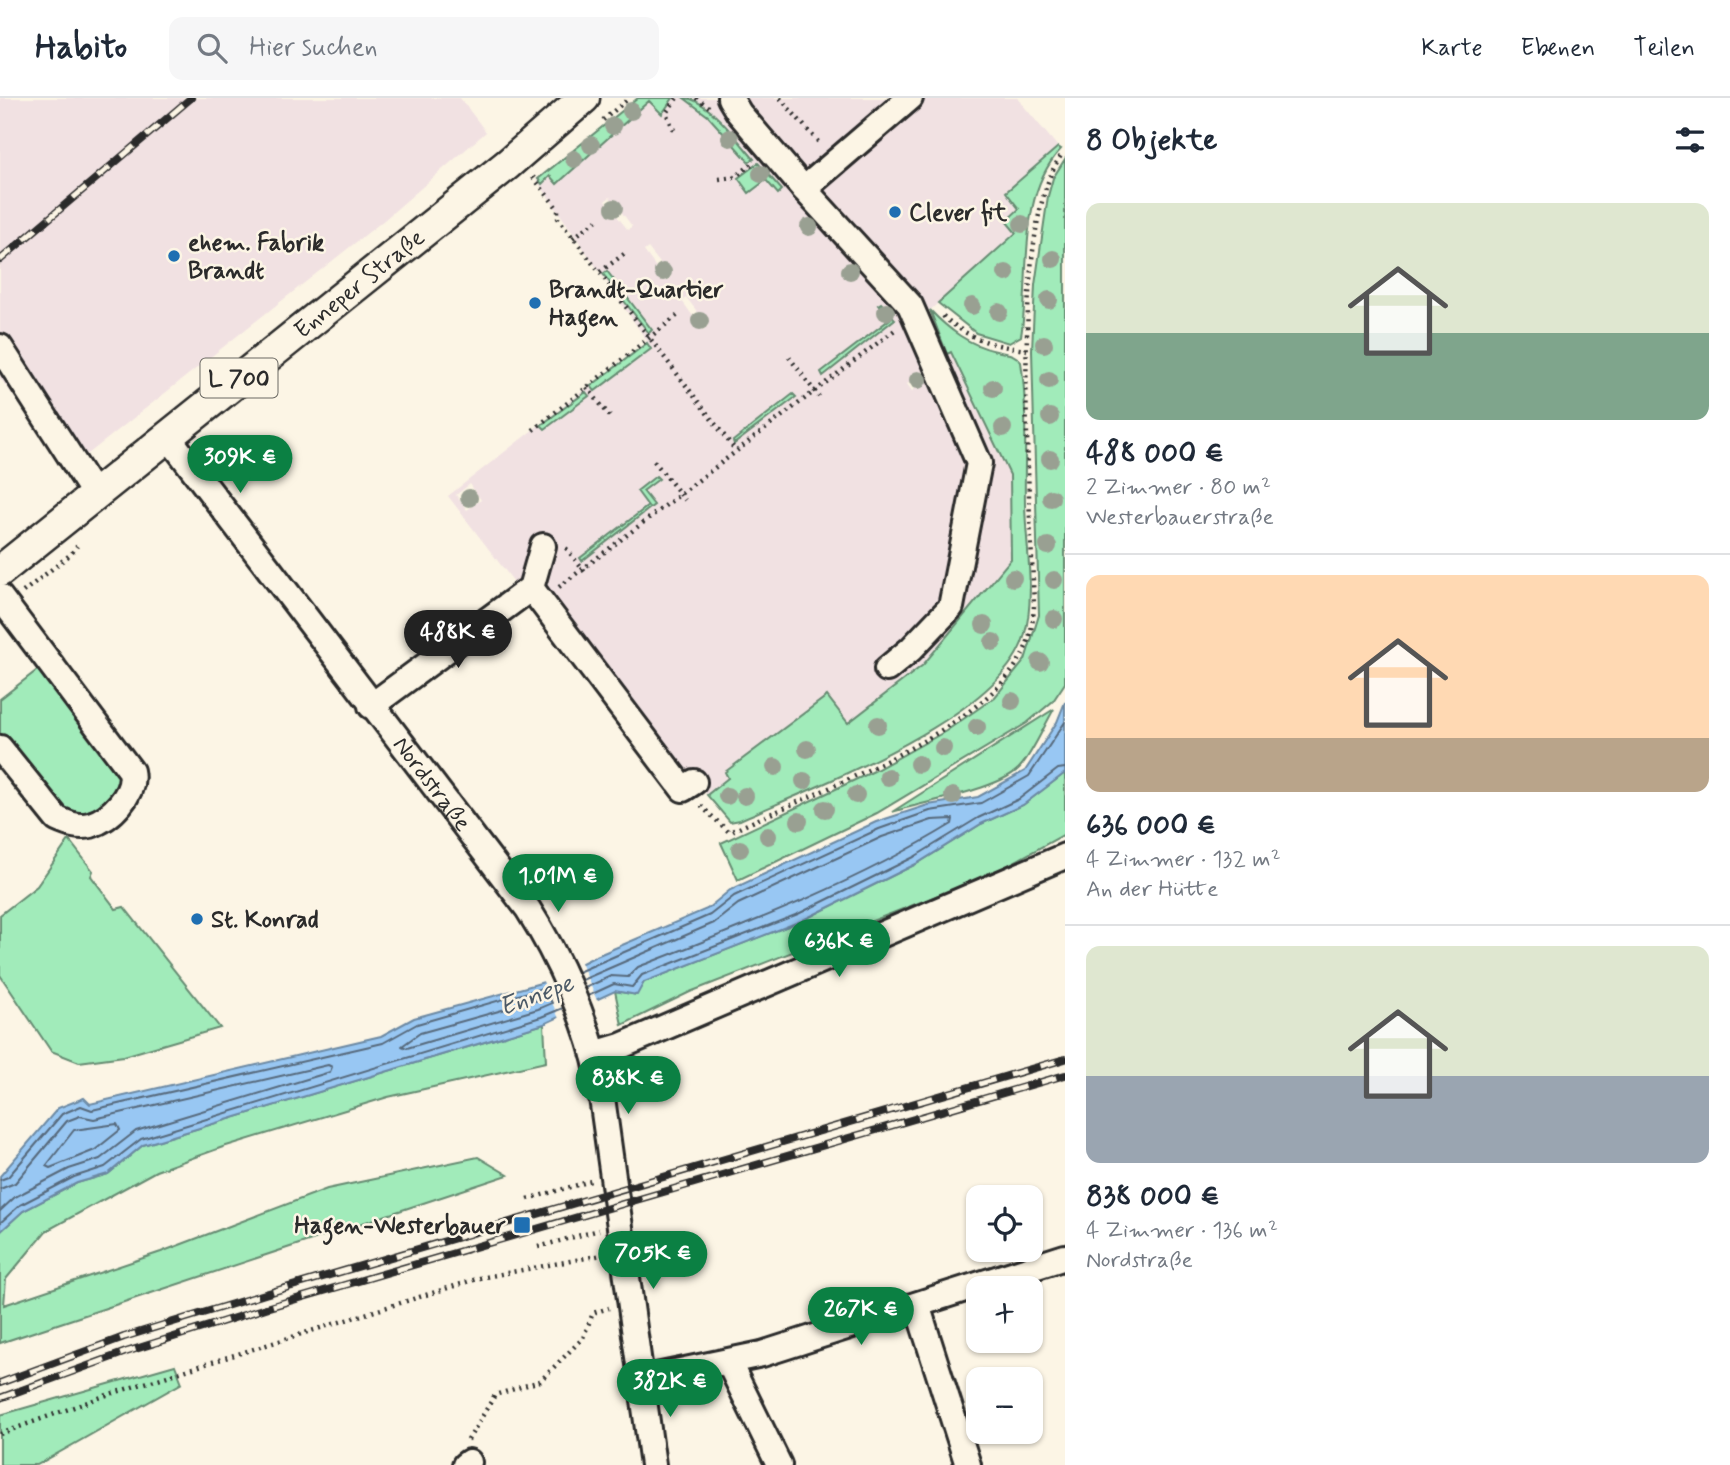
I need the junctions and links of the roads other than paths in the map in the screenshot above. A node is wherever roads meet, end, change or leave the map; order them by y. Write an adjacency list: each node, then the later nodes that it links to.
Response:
1 (584, 98): 6 (main road, Enneper Straße / L 700)
2 (910, 98): 4 (street)
3 (728, 99): 4 (street)
4 (804, 189): 12 (street)
5 (0, 347): 7 (street)
6 (167, 435): 7 (main road, Enneper Straße / L 700); 13 (street, Nordstraße)
7 (95, 495): 9 (main road, Enneper Straße / L 700)
8 (554, 547): 10 (street)
9 (0, 570)
10 (530, 595): 13 (street); 15 (street)
11 (4, 603): 14 (street)
12 (887, 669)
13 (371, 706): 17 (street, Nordstraße)
14 (0, 748)
15 (694, 782)
16 (1065, 856): 17 (street)
17 (590, 1043): 21 (street, Nordstraße)
18 (1065, 1257): 19 (street)
19 (917, 1305): 20 (street); 24 (street)
20 (729, 1363): 21 (street); 23 (street)
21 (642, 1379): 22 (street, Nordstraße)
22 (653, 1465)
23 (779, 1465)
24 (968, 1465)

